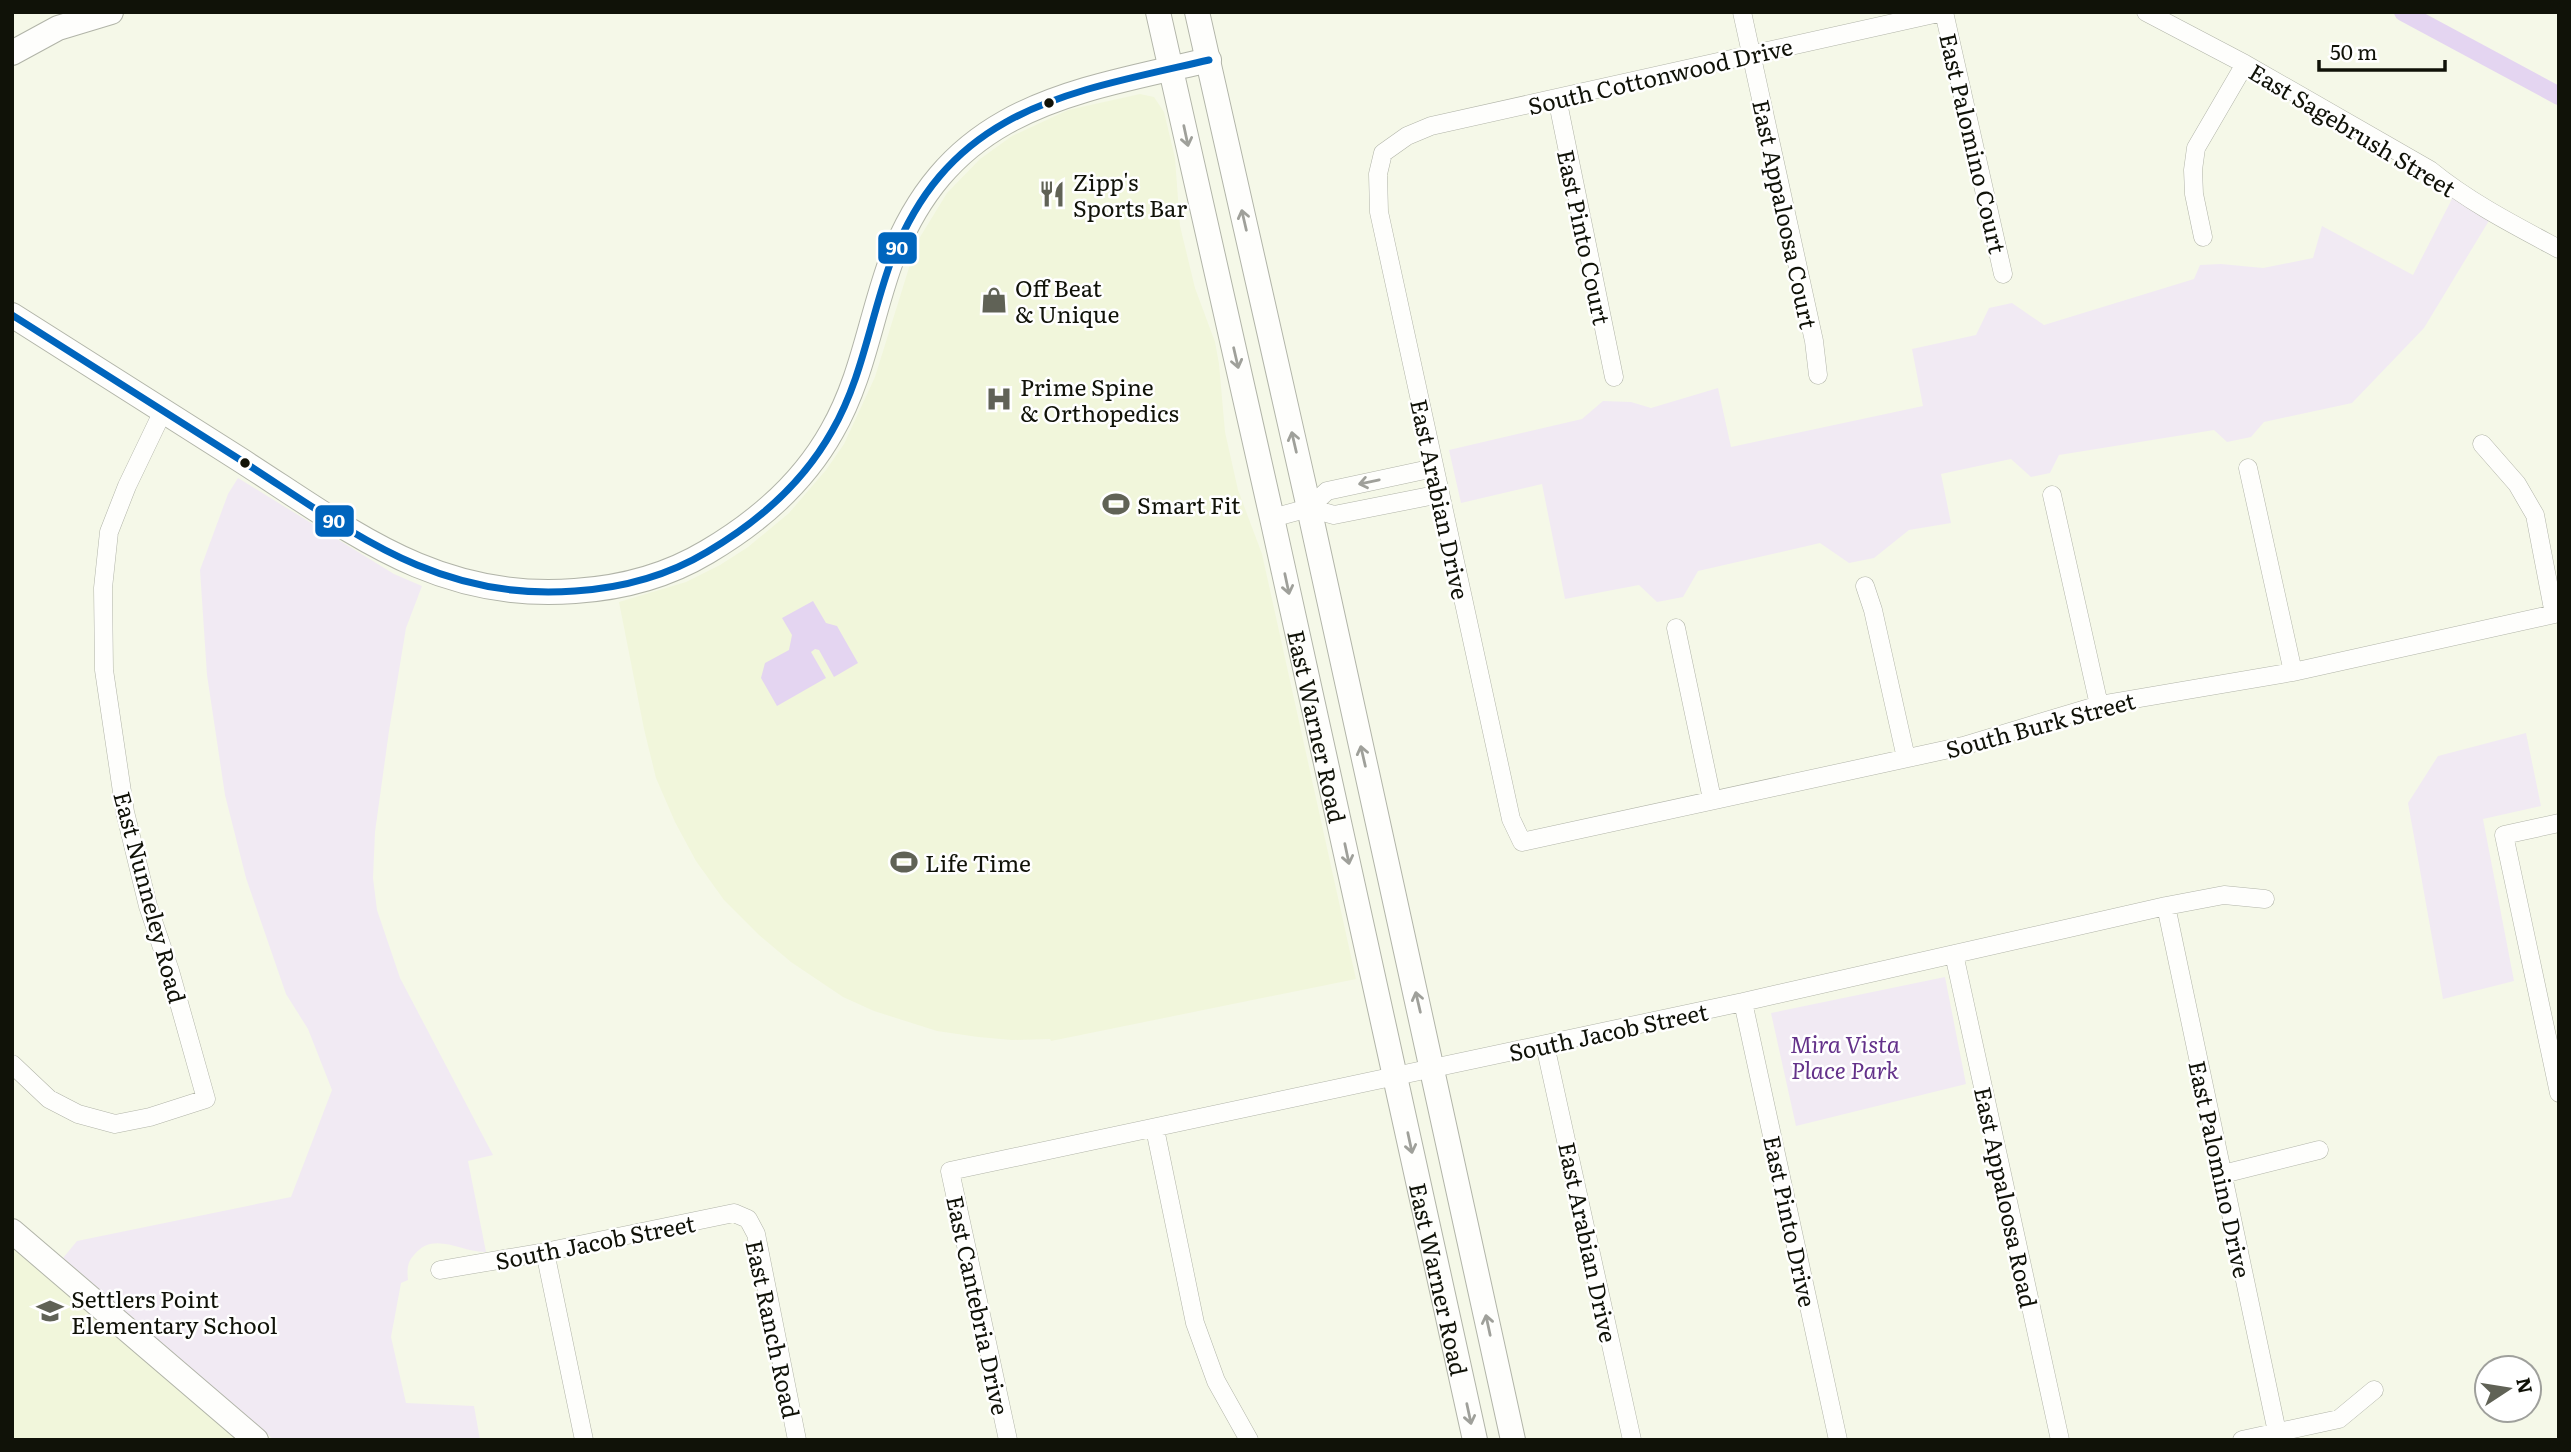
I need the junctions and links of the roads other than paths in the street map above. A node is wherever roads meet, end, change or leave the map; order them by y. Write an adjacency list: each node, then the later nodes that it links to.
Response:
1 (111, 12): 7 (main road)
2 (1158, 12): 11 (main road, East Warner Road)
3 (1197, 12): 9 (main road, East Warner Road)
4 (1742, 12): 8 (street, East Appaloosa Court)
5 (1944, 12): 8 (street, South Cottonwood Drive); 16 (street, East Palomino Court)
6 (2146, 12): 10 (street, East Sagebrush Street)
7 (12, 53)
8 (1751, 54): 12 (street, South Cottonwood Drive); 18 (street, East Appaloosa Court)
9 (1209, 60): 11 (main road); 26 (main road, East Warner Road, one-way to 9)
10 (2245, 64): 14 (street); 15 (street, East Sagebrush Street)
11 (1172, 69): 20 (main road); 27 (main road, East Warner Road, one-way to 27)
12 (1557, 98): 13 (street, South Cottonwood Drive); 19 (street, East Pinto Court)
13 (1383, 153): 22 (street, East Arabian Drive)
14 (2203, 237)
15 (2559, 249)
16 (2003, 274)
17 (12, 314): 20 (main road)
18 (1818, 375)
19 (1614, 377)
20 (163, 411): 43 (street, East Nunneley Road)
21 (2482, 444): 29 (street)
22 (1434, 468): 24 (street, East Arabian Drive); 26 (street, one-way to 26)
23 (2248, 468): 31 (street)
24 (1440, 494): 26 (street); 36 (street, East Arabian Drive)
25 (2052, 495): 32 (street)
26 (1309, 508): 27 (street); 42 (main road, East Warner Road, one-way to 26)
27 (1272, 517): 44 (main road, East Warner Road, one-way to 44)
28 (1865, 586): 33 (street)
29 (2556, 614): 31 (street, South Burk Street)
30 (1676, 628): 34 (street)
31 (2293, 672): 32 (street, South Burk Street)
32 (2099, 705): 33 (street, South Burk Street)
33 (1906, 758): 34 (street, South Burk Street)
34 (1712, 799): 36 (street, South Burk Street)
35 (2559, 823): 45 (street)
36 (1522, 842)
37 (2265, 899): 38 (street, South Jacob Street)
38 (2166, 906): 39 (street, South Jacob Street); 49 (street, East Palomino Drive)
39 (1954, 954): 40 (street, South Jacob Street); 65 (street, East Appaloosa Road)
40 (1744, 1002): 41 (street, South Jacob Street); 64 (street, East Pinto Drive)
41 (1545, 1045): 42 (street, South Jacob Street); 63 (street, East Arabian Drive)
42 (1432, 1069): 44 (street, South Jacob Street); 62 (main road, East Warner Road, one-way to 42)
43 (14, 1071)
44 (1396, 1077): 46 (street, South Jacob Street); 61 (main road, East Warner Road, one-way to 61)
45 (2559, 1093)
46 (1155, 1129): 48 (street, South Jacob Street); 60 (street)
47 (2319, 1150): 49 (street)
48 (950, 1171): 59 (street, East Cantebria Drive)
49 (2222, 1174): 55 (street, East Palomino Drive)
50 (748, 1219): 52 (street, South Jacob Street); 58 (street, East Ranch Road)
51 (12, 1231): 56 (main road)
52 (545, 1252): 53 (street, South Jacob Street); 57 (street)
53 (440, 1270)
54 (2374, 1390): 55 (street)
55 (2277, 1432): 66 (street)
56 (256, 1440)
57 (584, 1440)
58 (797, 1440)
59 (1008, 1440)
60 (1249, 1440)
61 (1475, 1440)
62 (1513, 1440)
63 (1632, 1440)
64 (1838, 1440)
65 (2060, 1440)
66 (2242, 1440)

